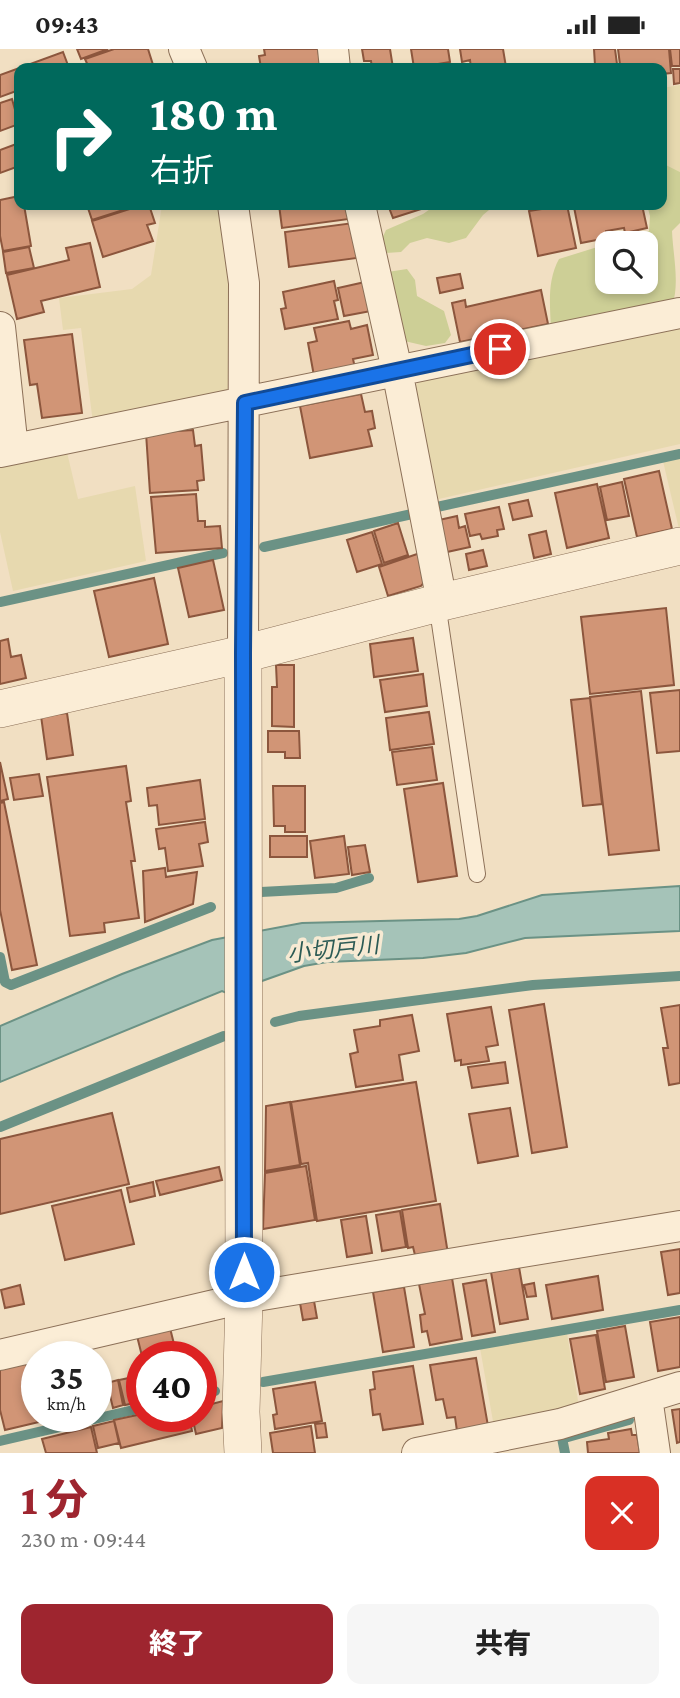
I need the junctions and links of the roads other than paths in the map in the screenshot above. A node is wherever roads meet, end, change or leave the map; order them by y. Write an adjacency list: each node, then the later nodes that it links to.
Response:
1 (234, 210): 6 (street)
2 (361, 210): 5 (street)
3 (680, 313): 5 (street)
4 (0, 327): 7 (street)
5 (397, 370): 6 (street); 9 (street)
6 (245, 403): 7 (street); 10 (street)
7 (6, 451)
8 (680, 546): 9 (street)
9 (440, 603): 10 (street); 12 (lane)
10 (243, 654): 11 (street); 14 (street)
11 (0, 709)
12 (477, 874)
13 (680, 1226): 14 (street)
14 (244, 1298): 15 (street); 18 (street)
15 (0, 1355)
16 (680, 1387): 17 (street)
17 (647, 1397): 19 (street); 20 (street)
18 (243, 1453)
19 (417, 1453)
20 (655, 1453)

